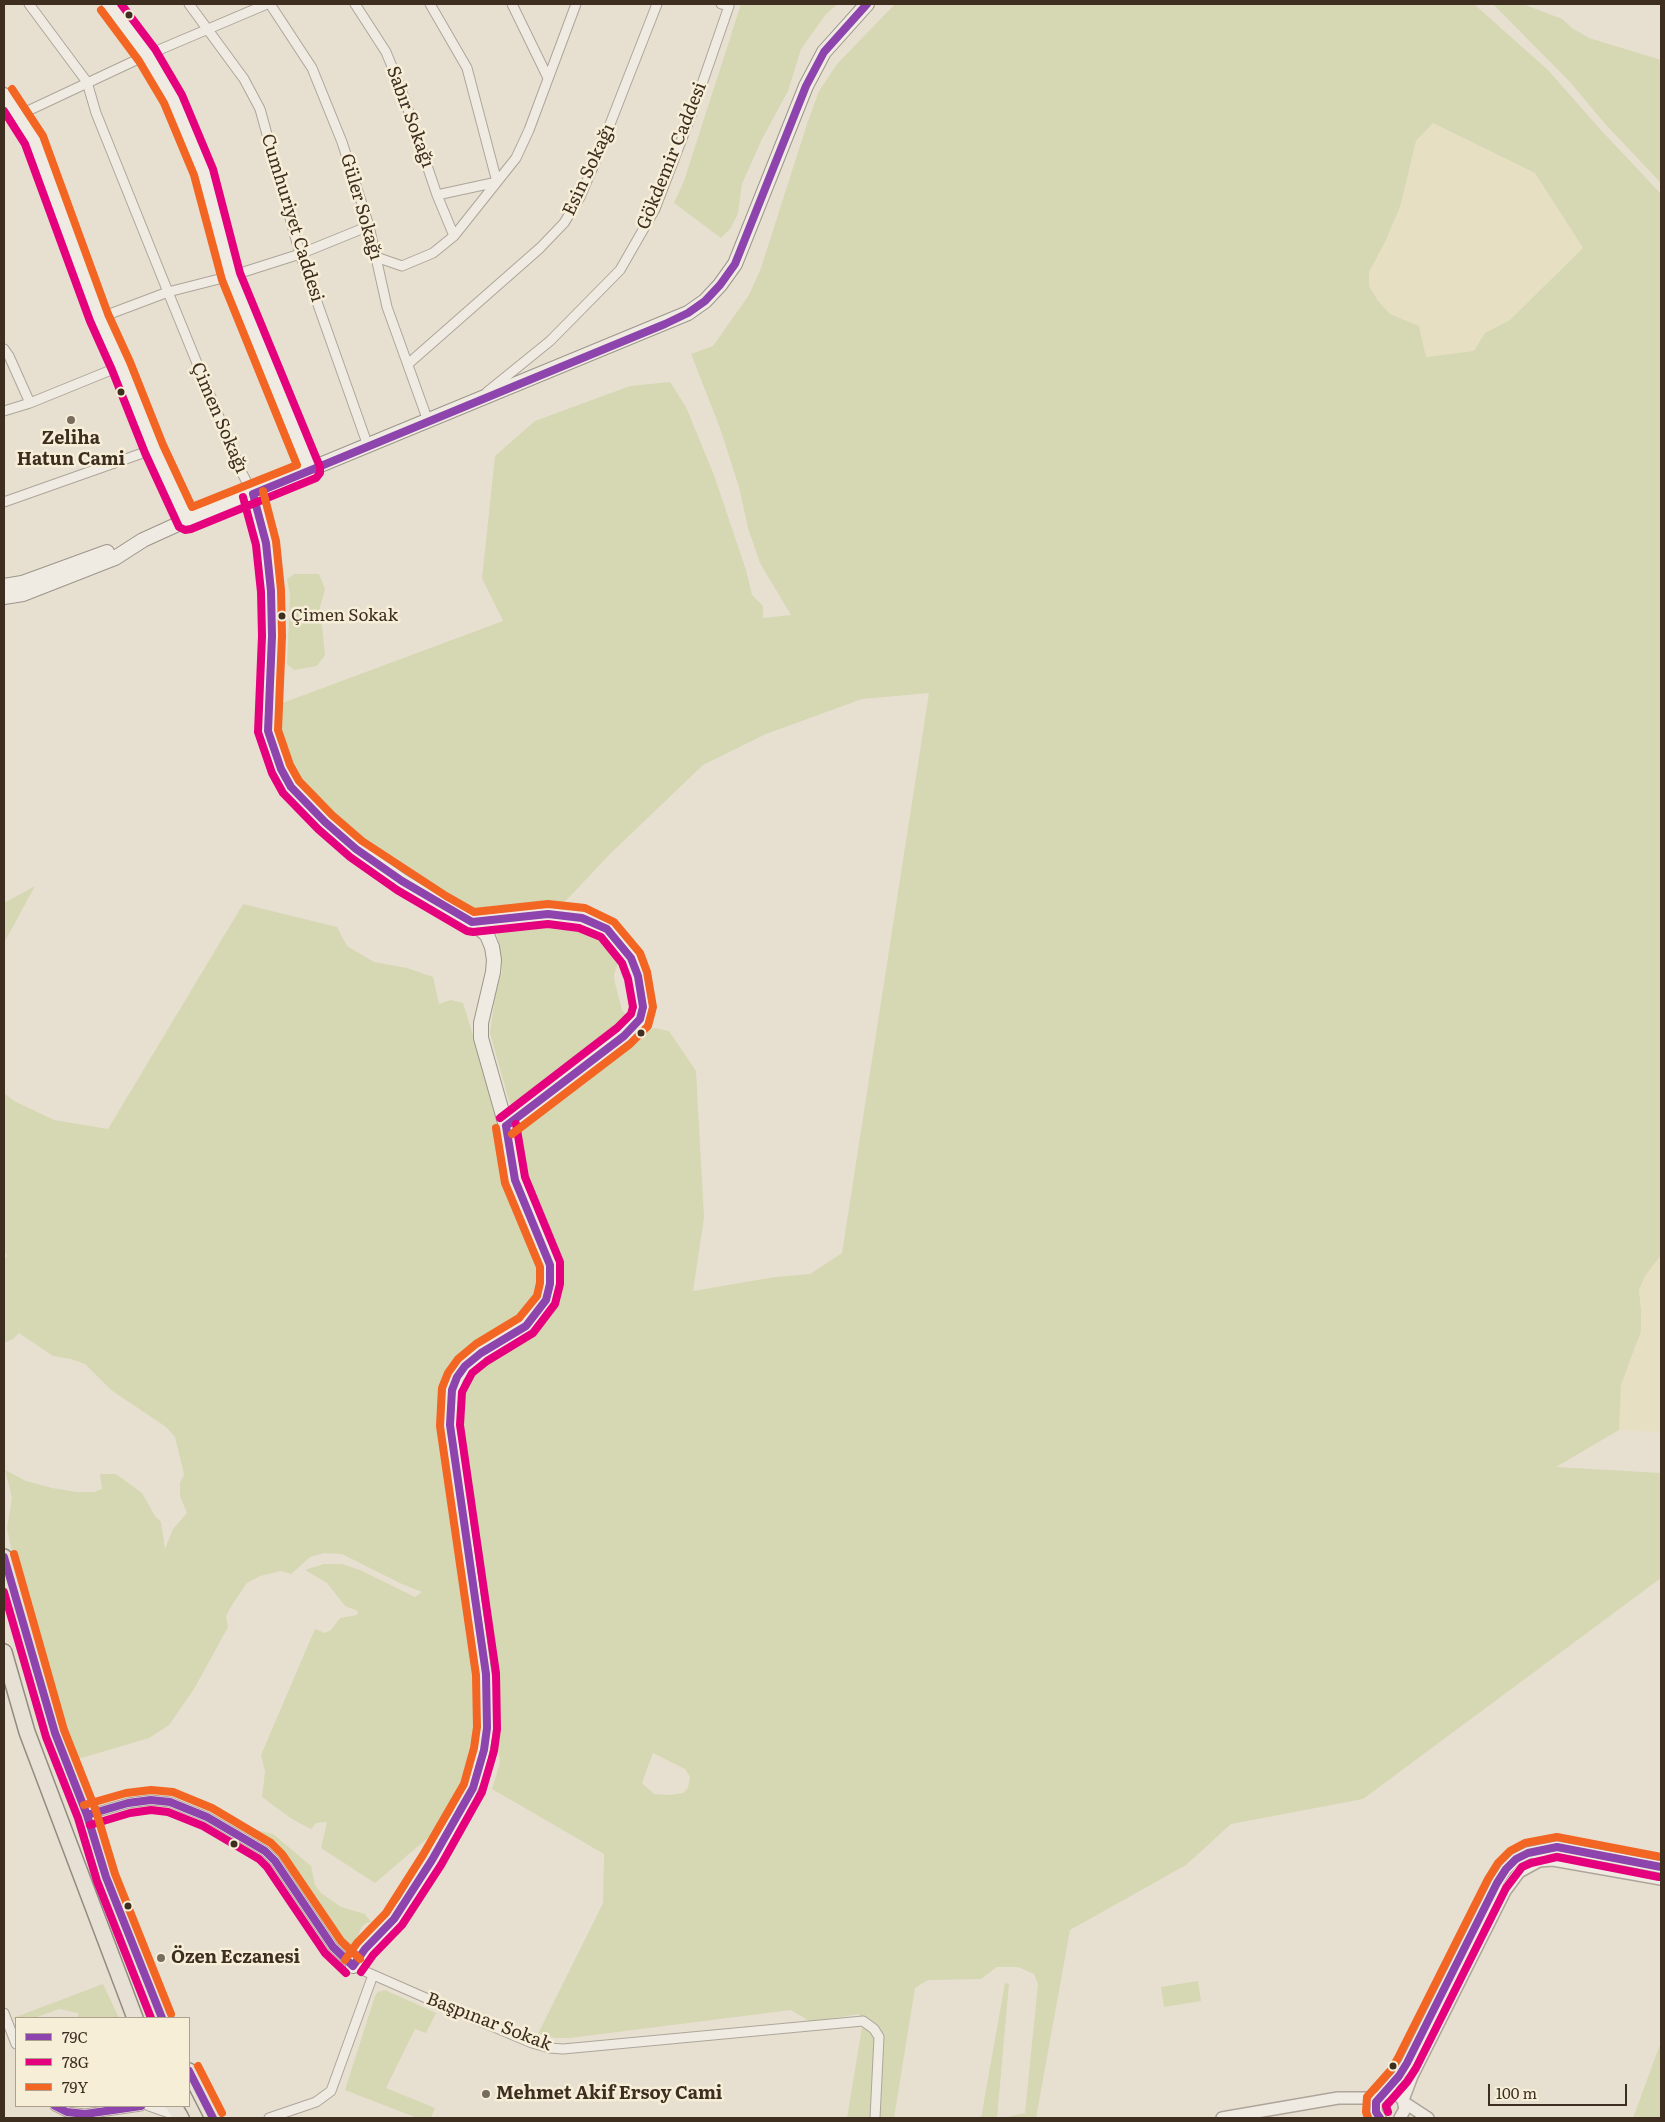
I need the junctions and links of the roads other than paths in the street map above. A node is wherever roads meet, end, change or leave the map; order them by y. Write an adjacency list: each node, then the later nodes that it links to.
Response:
1 (29, 4): 15 (street)
2 (109, 4): 13 (main road)
3 (189, 4): 12 (street, Cumhuriyet Caddesi)
4 (268, 4): 12 (street); 20 (street, Güler Sokağı)
5 (355, 4): 19 (street, Sabır Sokağı)
6 (430, 4): 18 (street)
7 (512, 4): 14 (street)
8 (576, 4): 14 (street)
9 (657, 4): 28 (street, Esin Sokağı)
10 (721, 4): 30 (street, Gökdemir Caddesi)
11 (867, 4): 30 (main road, Gökdemir Caddesi)
12 (208, 29): 13 (street); 22 (street, Cumhuriyet Caddesi)
13 (147, 55): 15 (street); 24 (main road)
14 (548, 78): 18 (street)
15 (87, 82): 17 (street); 25 (street, Çimen Sokağı)
16 (4, 95): 17 (main road)
17 (19, 115): 26 (main road)
18 (497, 182): 19 (street); 21 (street)
19 (437, 195): 21 (street, Sabır Sokağı)
20 (369, 226): 22 (street); 23 (street, Güler Sokağı)
21 (454, 236): 23 (street)
22 (300, 254): 24 (street); 34 (street, Cumhuriyet Caddesi)
23 (376, 257): 28 (street, Güler Sokağı)
24 (231, 276): 25 (street); 36 (main road)
25 (168, 292): 26 (street); 37 (street, Çimen Sokağı)
26 (100, 318): 29 (main road)
27 (4, 349): 31 (street)
28 (408, 364): 33 (street, Güler Sokağı)
29 (121, 366): 31 (street); 35 (main road)
30 (477, 400): 33 (main road, Gökdemir Caddesi)
31 (30, 403): 32 (street)
32 (4, 411)
33 (428, 421): 34 (main road, Gökdemir Caddesi)
34 (368, 446): 36 (main road, Gökdemir Caddesi)
35 (154, 449): 38 (street); 39 (main road)
36 (310, 470): 37 (main road, Gökdemir Caddesi)
37 (253, 494): 39 (main road, Gökdemir Caddesi); 43 (main road, Çimen Sokağı)
38 (4, 502)
39 (187, 520): 40 (main road, Gökdemir Caddesi)
40 (143, 540): 41 (main road); 42 (main road, Gökdemir Caddesi)
41 (4, 586)
42 (4, 597)
43 (472, 922): 44 (main road); 44 (main road)
44 (506, 1126): 50 (main road)
45 (4, 1557): 47 (main road)
46 (4, 1652): 53 (main road)
47 (87, 1815): 50 (street, Başpınar Sokak); 56 (main road)
48 (1661, 1867): 59 (street)
49 (1661, 1879): 61 (street)
50 (353, 1966): 51 (street, Başpınar Sokak)
51 (373, 1975): 70 (street); 71 (street, Başpınar Sokak)
52 (4, 2013): 57 (street)
53 (135, 2017)
54 (144, 2017): 55 (main road)
55 (160, 2017)
56 (162, 2017)
57 (15, 2041)
58 (190, 2073): 69 (main road)
59 (1380, 2096): 60 (street); 61 (street); 66 (street)
60 (1338, 2098): 66 (street); 72 (street)
61 (1404, 2101): 73 (street); 74 (street)
62 (57, 2107): 63 (street)
63 (134, 2107)
64 (152, 2107): 67 (street)
65 (175, 2107): 68 (main road)
66 (1379, 2116)
67 (177, 2118)
68 (181, 2118)
69 (213, 2118)
70 (268, 2118)
71 (875, 2118)
72 (1222, 2118)
73 (1400, 2118): 74 (street)
74 (1427, 2118)

